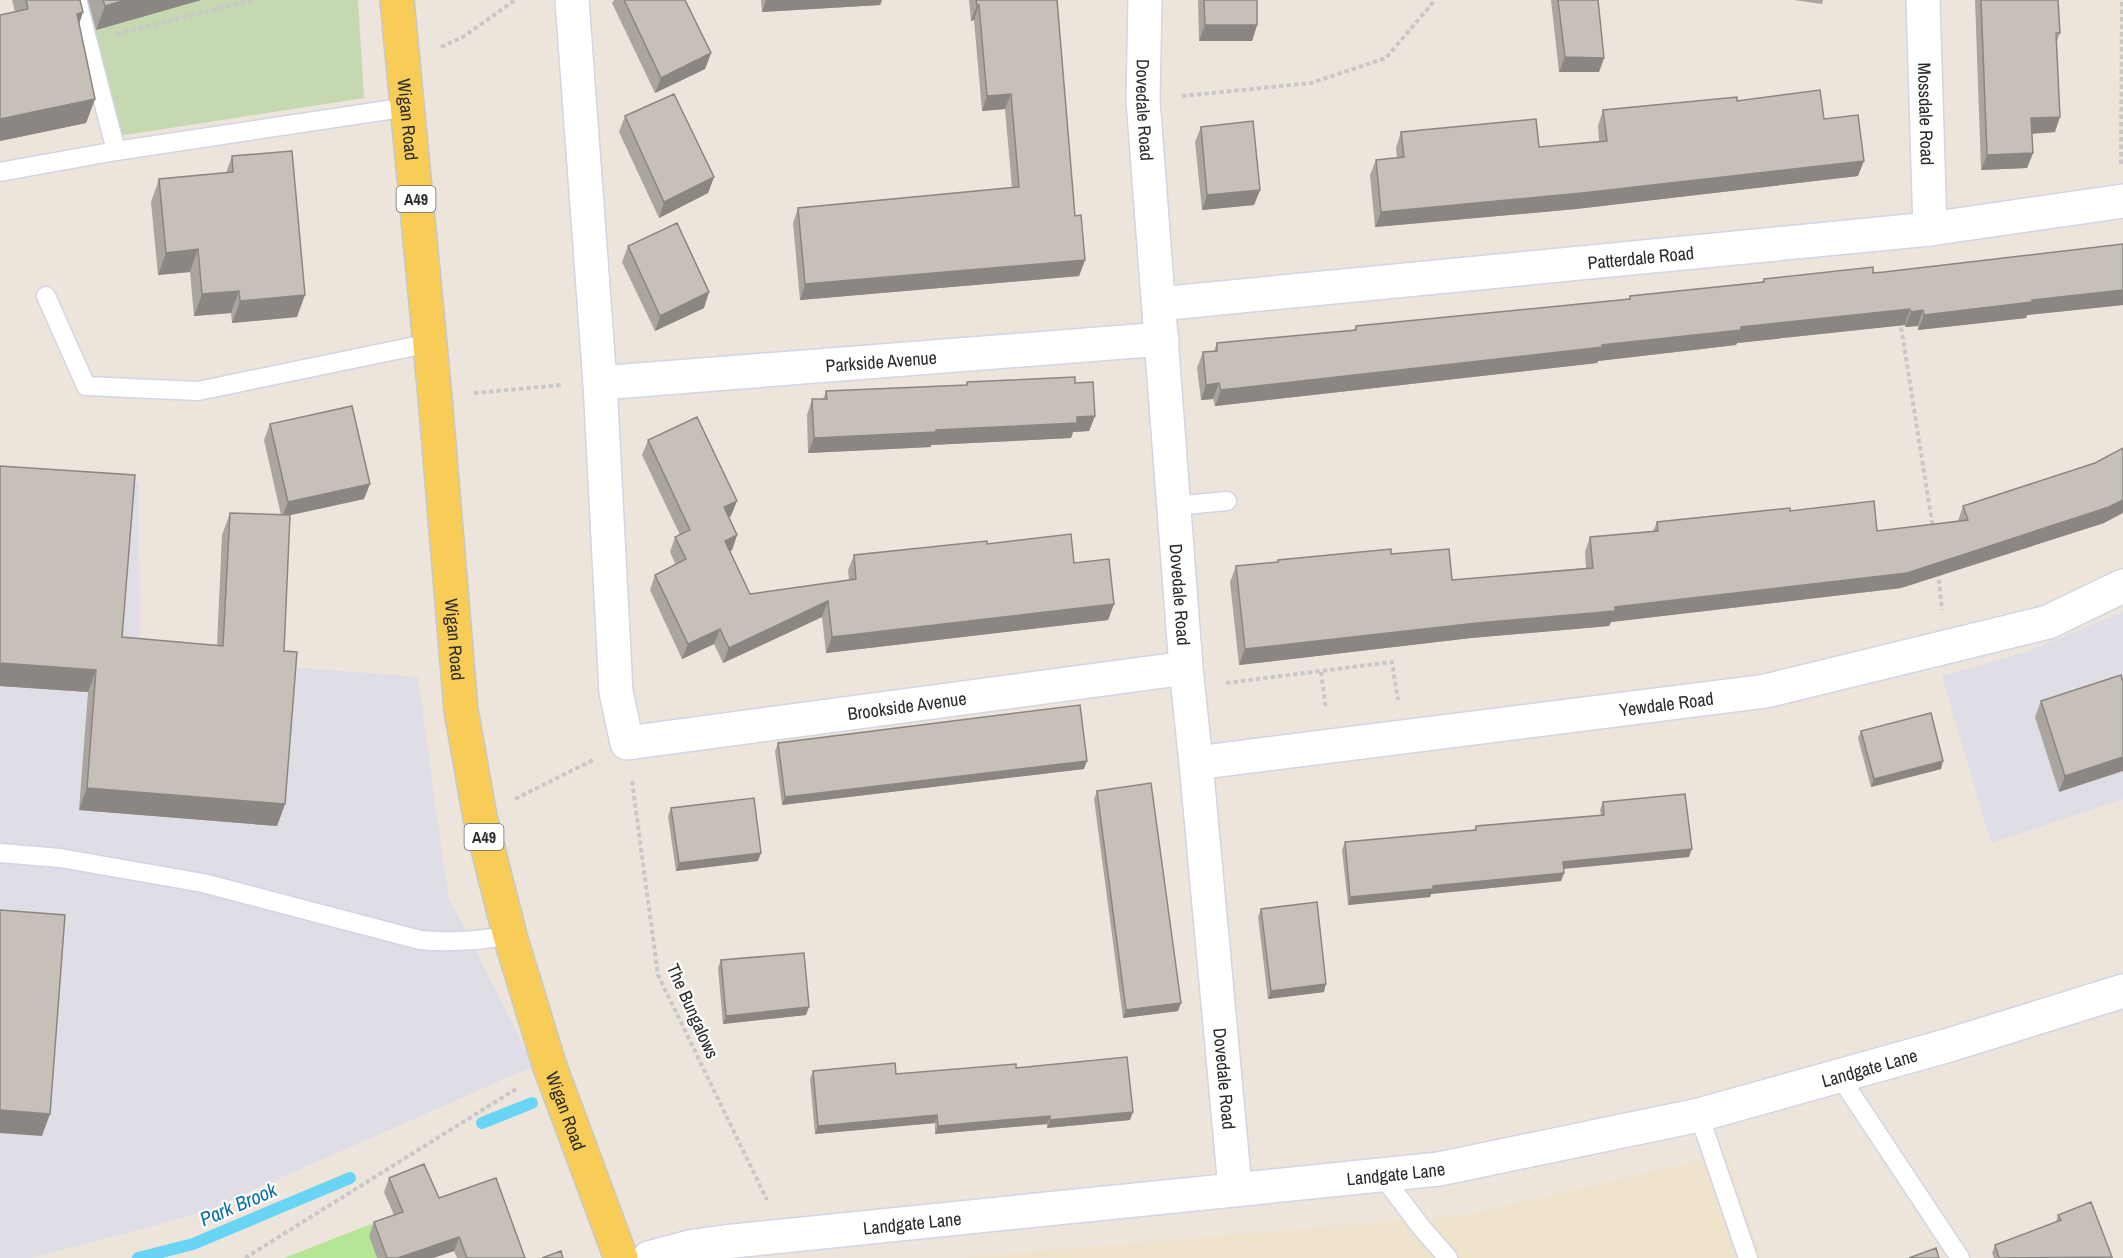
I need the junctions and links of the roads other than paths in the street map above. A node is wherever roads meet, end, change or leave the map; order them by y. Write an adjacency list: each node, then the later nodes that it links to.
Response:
1 (77, 0): 7 (lane)
2 (397, 0): 6 (main road, Wigan Road / A49)
3 (572, 0): 15 (street)
4 (1145, 0): 12 (street, Dovedale Road)
5 (1923, 0): 10 (street, Mossdale Road)
6 (408, 107): 7 (lane); 14 (main road, Wigan Road / A49)
7 (116, 151): 8 (lane)
8 (0, 172)
9 (2122, 201): 10 (street, Patterdale Road)
10 (1930, 229): 12 (street, Patterdale Road)
11 (46, 296): 14 (lane)
12 (1160, 304): 13 (street, Dovedale Road)
13 (1162, 339): 15 (street, Parkside Avenue); 17 (street, Dovedale Road)
14 (430, 343): 22 (main road, Wigan Road / A49)
15 (600, 383): 19 (street, Brookside Avenue)
16 (1227, 501): 17 (lane)
17 (1174, 506): 19 (street, Dovedale Road)
18 (2123, 586): 20 (street, Yewdale Road)
19 (1187, 678): 20 (street, Dovedale Road)
20 (1196, 763): 27 (street, Dovedale Road)
21 (0, 853): 22 (lane)
22 (510, 936): 28 (main road, Wigan Road / A49)
23 (2123, 992): 24 (street, Landgate Lane)
24 (1840, 1077): 25 (street, Landgate Lane); 32 (lane)
25 (1699, 1115): 26 (street, Landgate Lane); 31 (lane)
26 (1380, 1174): 27 (street, Landgate Lane); 30 (lane)
27 (1235, 1188): 29 (street, Landgate Lane)
28 (621, 1258)
29 (650, 1258)
30 (1448, 1258)
31 (1748, 1258)
32 (1960, 1258)

